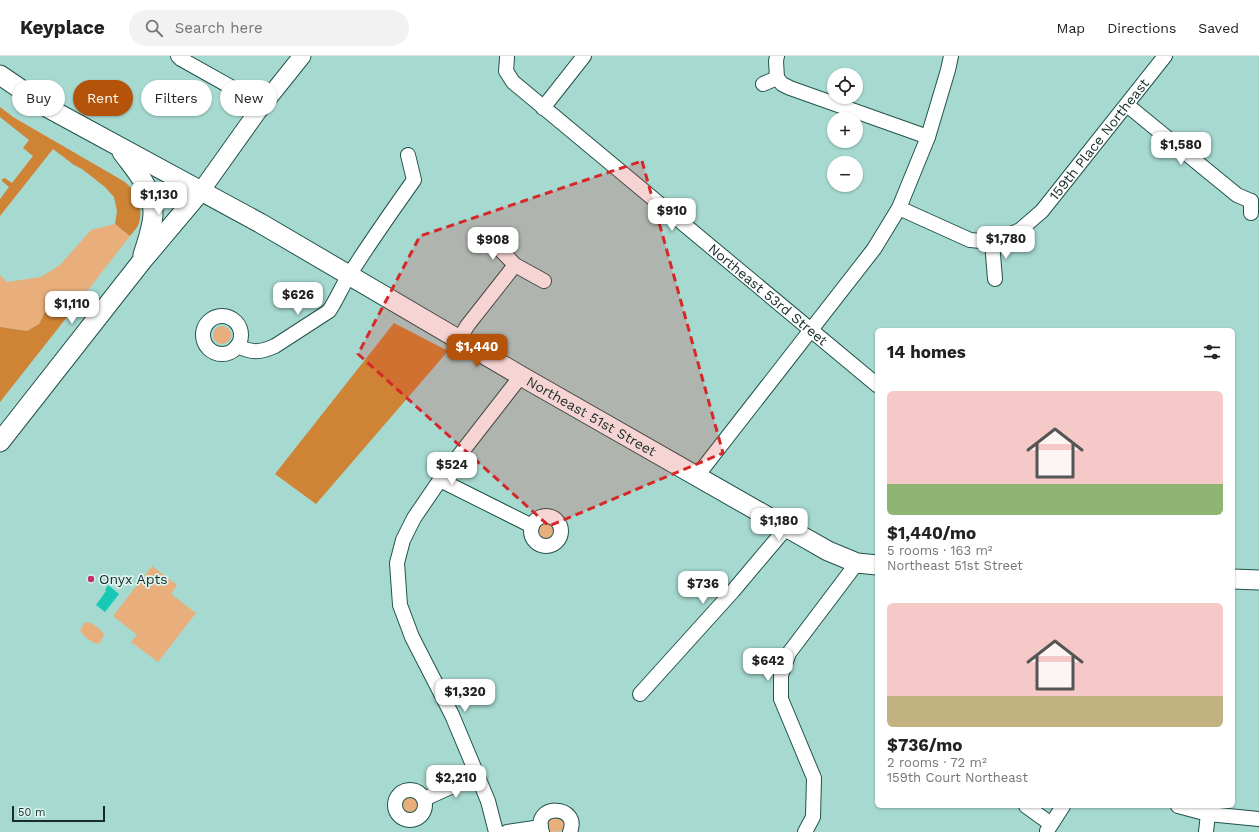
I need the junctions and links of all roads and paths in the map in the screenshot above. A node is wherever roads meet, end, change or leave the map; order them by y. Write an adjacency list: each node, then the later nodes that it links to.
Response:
1 (178, 56): 10 (street)
2 (302, 56): 12 (street)
3 (584, 56): 14 (street)
4 (777, 56): 9 (street)
5 (951, 56): 16 (street)
6 (1166, 56): 13 (street, 159th Place Northeast)
7 (507, 58): 14 (street, Northeast 53rd Street)
8 (0, 75): 17 (main road, Northeast 51st Street)
9 (777, 78): 11 (street); 16 (street)
10 (220, 81)
11 (763, 84)
12 (277, 87)
13 (1127, 105): 20 (street); 23 (street, 159th Place Northeast)
14 (543, 108): 29 (street, Northeast 53rd Street)
15 (255, 116): 19 (street)
16 (928, 137): 21 (street)
17 (119, 147): 19 (main road, Northeast 51st Street); 24 (main road)
18 (408, 155): 26 (street)
19 (201, 191): 24 (main road); 26 (main road, Northeast 51st Street)
20 (1254, 203)
21 (899, 208): 23 (street, 159th Place Northeast); 29 (street)
22 (490, 239): 25 (street)
23 (992, 242): 27 (street)
24 (142, 261): 34 (main road)
25 (515, 265): 28 (street); 30 (street)
26 (348, 276): 30 (main road, Northeast 51st Street); 31 (street)
27 (995, 280)
28 (544, 281)
29 (811, 331): 33 (street, Northeast 53rd Street); 35 (street)
30 (459, 340): 32 (main road, Northeast 51st Street)
31 (237, 346)
32 (521, 376): 35 (main road, Northeast 51st Street); 36 (street)
33 (875, 383)
34 (0, 442)
35 (697, 476): 38 (main road, Northeast 51st Street)
36 (440, 480): 37 (street); 44 (street)
37 (532, 526)
38 (784, 526): 39 (main road, Northeast 51st Street); 43 (street)
39 (857, 563): 40 (main road, Northeast 51st Street); 56 (street)
40 (875, 565)
41 (1235, 579): 42 (main road)
42 (1259, 580)
43 (640, 694)
44 (477, 774): 45 (street); 53 (street)
45 (424, 799)
46 (1028, 808): 51 (street)
47 (1062, 808): 51 (street)
48 (1186, 808): 49 (street)
49 (1208, 814): 50 (street); 57 (street)
50 (1259, 819)
51 (1049, 828)
52 (542, 830): 54 (street); 55 (street)
53 (496, 832)
54 (507, 832)
55 (570, 832)
56 (805, 832)
57 (1206, 832)

